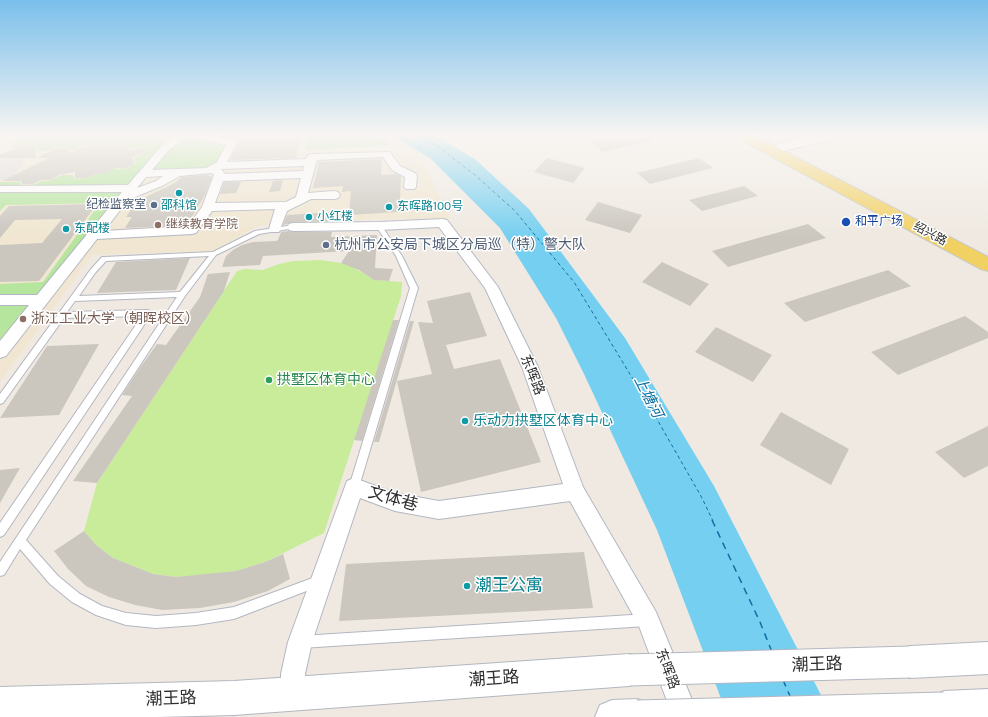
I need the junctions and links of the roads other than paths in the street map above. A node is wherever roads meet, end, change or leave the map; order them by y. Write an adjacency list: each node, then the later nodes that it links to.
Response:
1 (147, 169): 9 (street)
2 (233, 169): 7 (street)
3 (309, 169): 10 (street)
4 (399, 169): 11 (street)
5 (807, 169): 24 (main road, 绍兴路)
6 (823, 169): 22 (main road, 绍兴路)
7 (217, 171): 8 (street); 10 (street); 16 (street)
8 (177, 172): 9 (street); 13 (street)
9 (143, 174): 13 (street)
10 (308, 174): 15 (street)
11 (410, 187)
12 (0, 189): 13 (street)
13 (127, 193): 21 (street)
14 (334, 195): 15 (street)
15 (301, 199): 17 (street)
16 (208, 207): 17 (street); 21 (street)
17 (281, 209): 20 (street)
18 (379, 226): 19 (street, 东晖路); 32 (lane); 33 (street, 东晖路)
19 (293, 227): 20 (lane)
20 (274, 229): 23 (lane)
21 (93, 235): 28 (street)
22 (988, 253)
23 (214, 254): 25 (lane); 26 (lane)
24 (988, 265)
25 (182, 294): 26 (lane); 35 (lane)
26 (73, 299): 29 (lane)
27 (0, 300): 28 (street)
28 (40, 300): 30 (street)
29 (61, 315): 31 (lane); 34 (lane)
30 (0, 352)
31 (0, 401)
32 (354, 487): 33 (street, 文体巷); 37 (street, 文体巷)
33 (576, 491): 38 (street, 东晖路)
34 (0, 532)
35 (20, 541): 36 (lane); 37 (lane)
36 (0, 571)
37 (322, 580): 39 (street, 文体巷)
38 (648, 620): 39 (lane); 45 (street, 东晖路)
39 (300, 642): 41 (street, 文体巷)
40 (988, 658): 41 (main road, 潮王路, bridge)
41 (294, 693): 42 (main road, 潮王路)
42 (0, 704)
43 (988, 706): 44 (main road, bridge)
44 (625, 716)
45 (686, 717)

